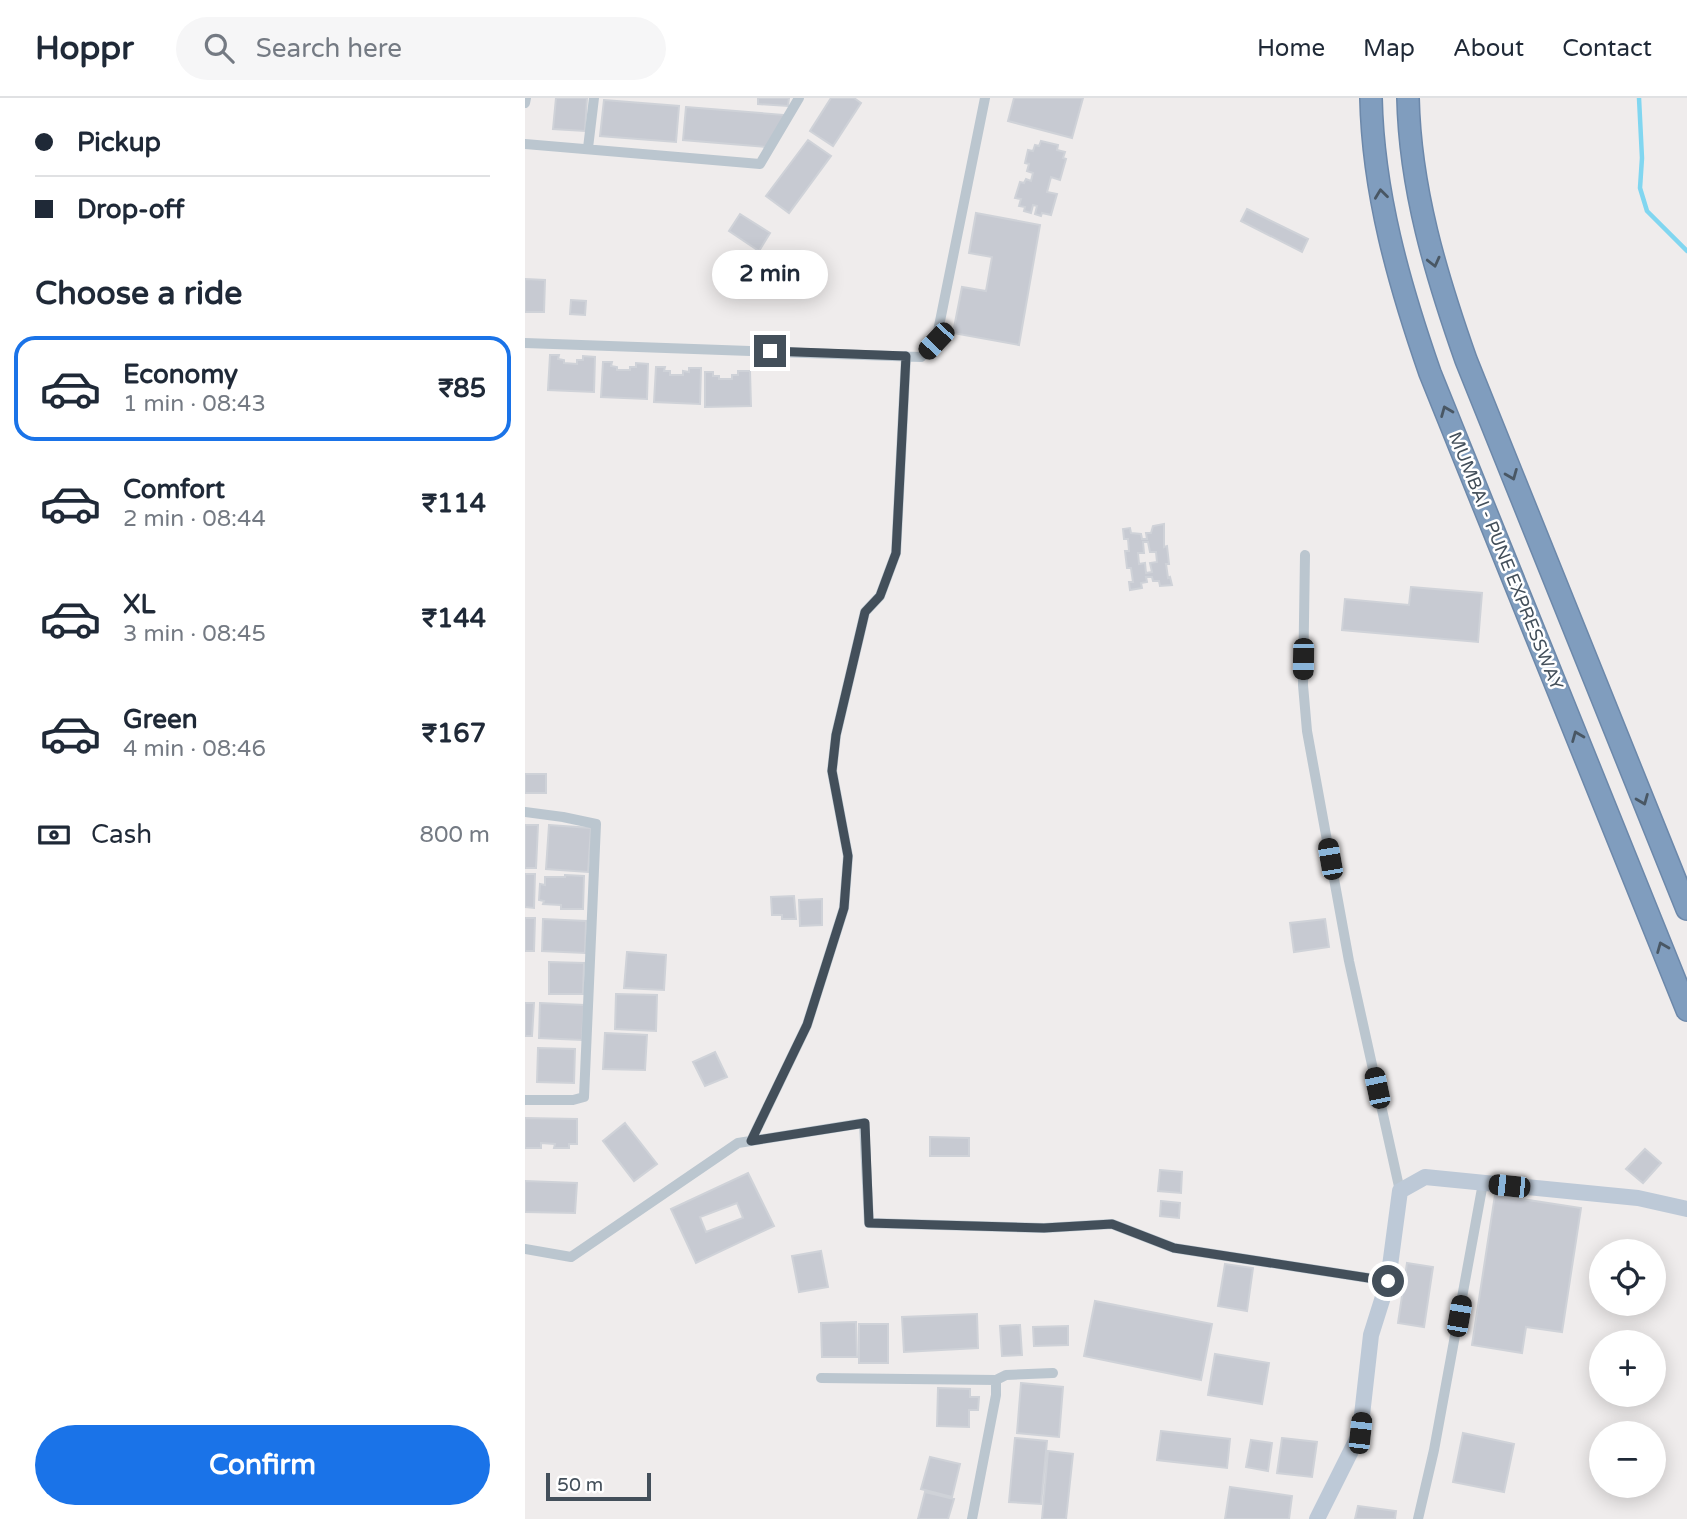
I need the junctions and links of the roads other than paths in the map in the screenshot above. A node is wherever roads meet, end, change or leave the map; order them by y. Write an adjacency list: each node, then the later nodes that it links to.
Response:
1 (594, 98): 7 (street)
2 (799, 98): 7 (street)
3 (985, 98): 9 (street)
4 (1371, 98): 13 (highway, MUMBAI - PUNE EXPRESSWAY, one-way to 4)
5 (1408, 98): 12 (highway, one-way to 12)
6 (525, 144): 7 (street)
7 (589, 148)
8 (525, 343): 9 (street)
9 (906, 356): 15 (street)
10 (1305, 555): 17 (street)
11 (525, 812): 14 (street)
12 (1687, 909)
13 (1687, 1010)
14 (525, 1100)
15 (751, 1141): 19 (street); 20 (street)
16 (1483, 1183): 17 (street); 18 (street); 26 (street)
17 (1400, 1191): 20 (street)
18 (1687, 1209)
19 (525, 1249)
20 (1388, 1281): 25 (street)
21 (1053, 1373): 23 (street)
22 (821, 1378): 23 (street)
23 (996, 1380): 24 (street)
24 (972, 1519)
25 (1317, 1519)
26 (1418, 1519)

